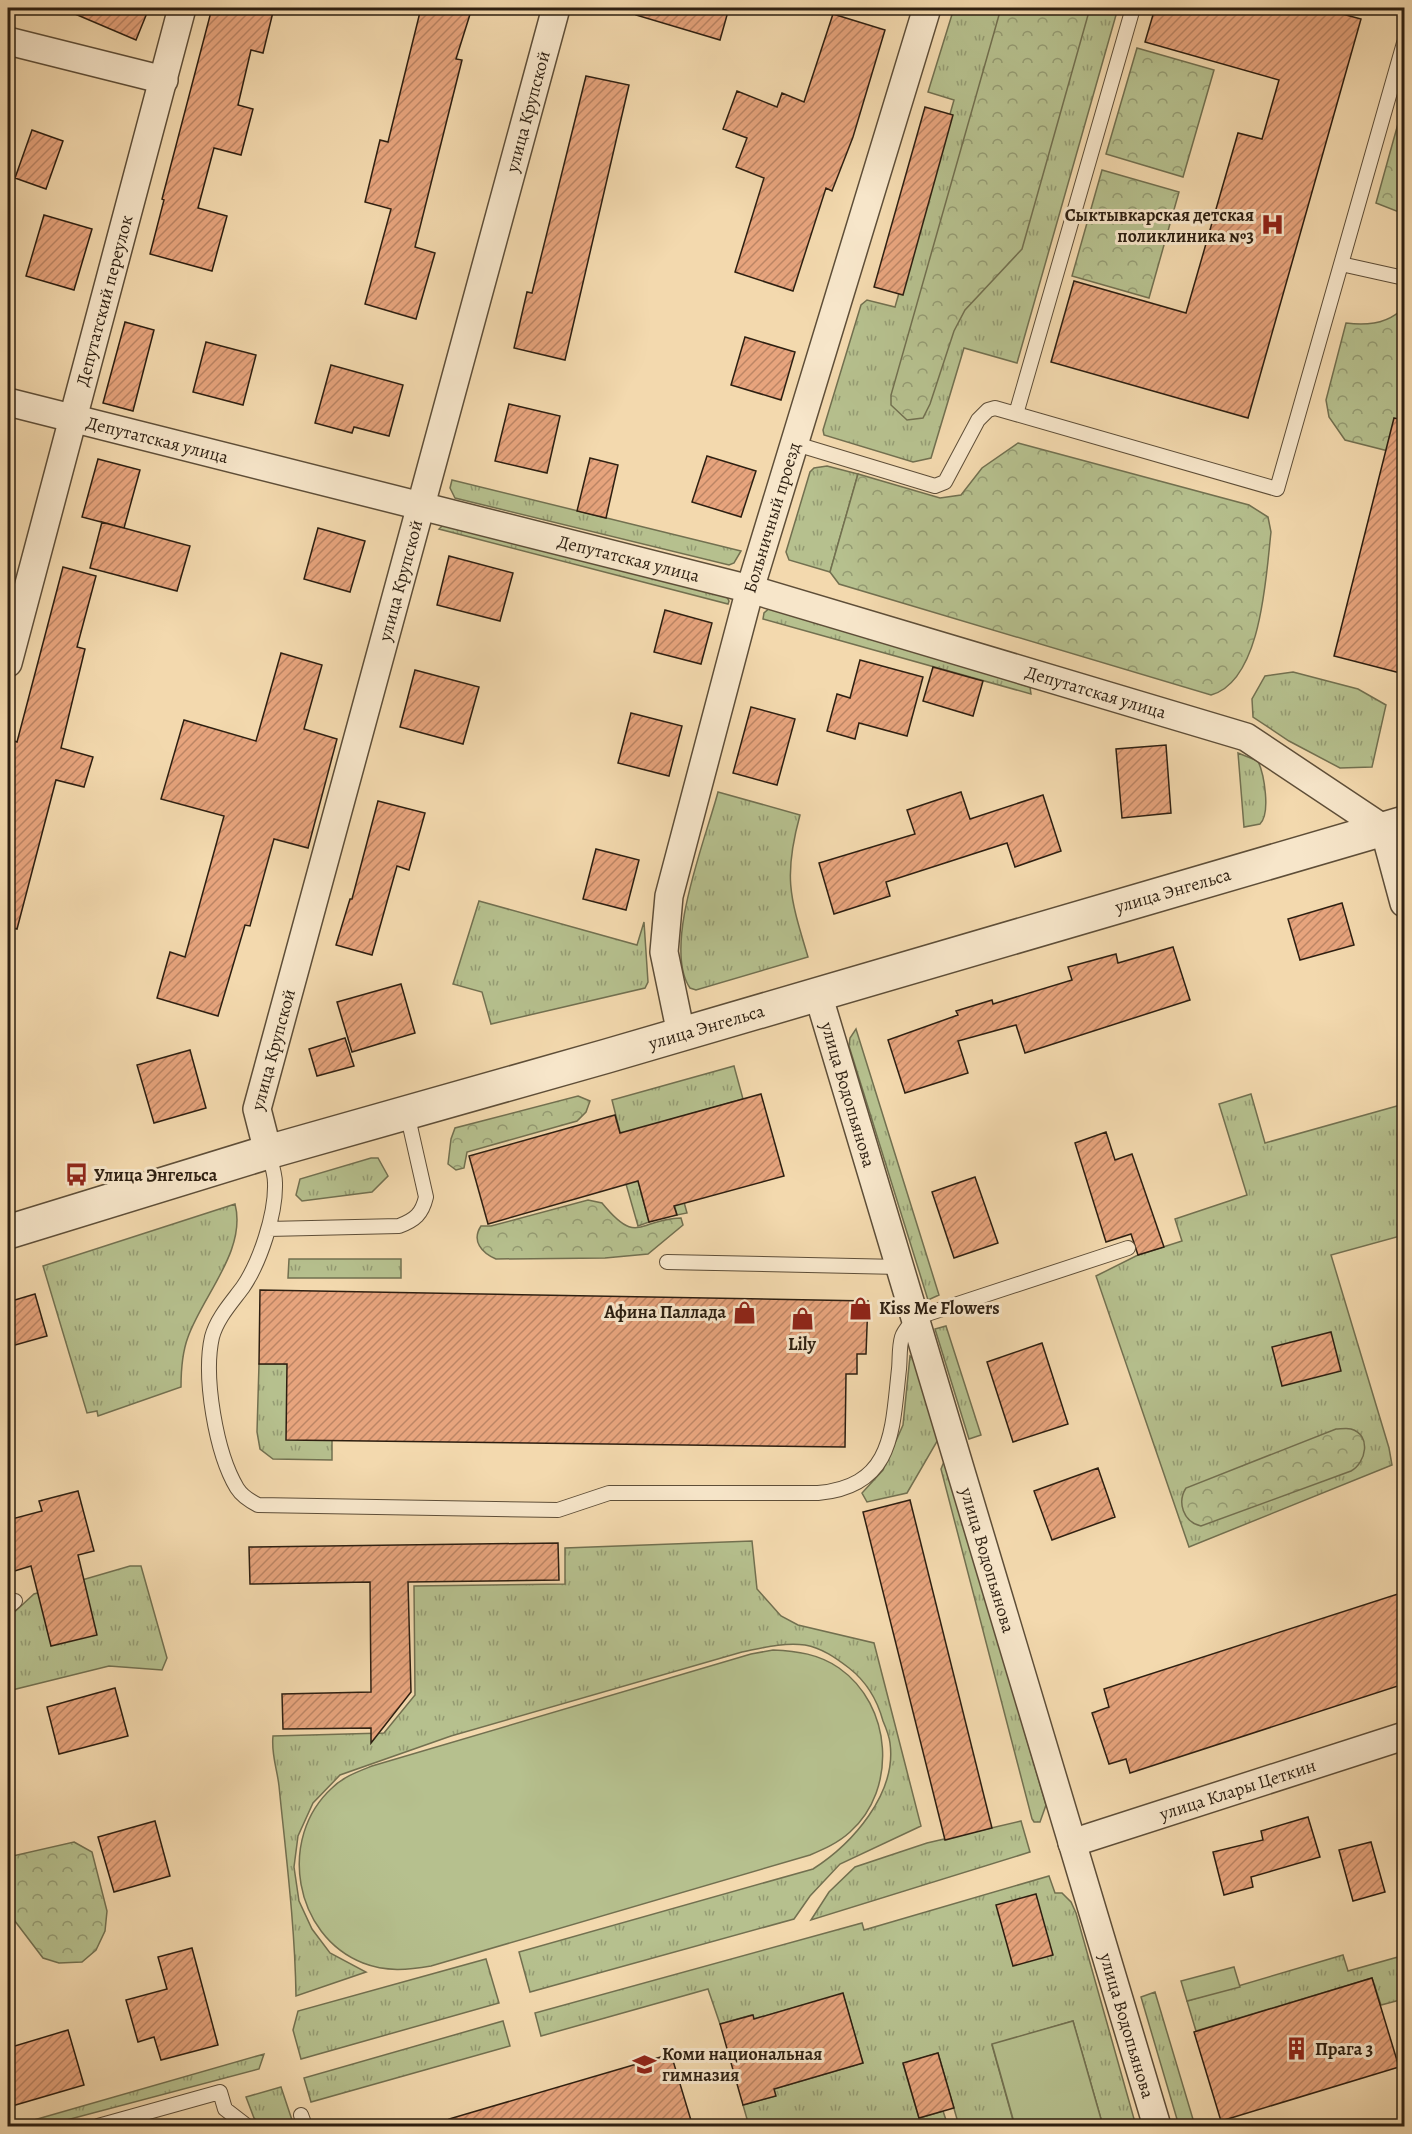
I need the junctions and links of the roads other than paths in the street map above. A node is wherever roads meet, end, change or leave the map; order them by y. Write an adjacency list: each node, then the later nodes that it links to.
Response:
1 (183, 8): 7 (street, Депутатский переулок)
2 (556, 8): 14 (street, улица Крупской)
3 (927, 8): 13 (street, Больничный проезд)
4 (1133, 8): 11 (lane)
5 (8, 41): 7 (street)
6 (1404, 43): 8 (lane)
7 (164, 80): 12 (street, Депутатский переулок)
8 (1341, 264): 9 (lane); 11 (lane)
9 (1404, 278)
10 (8, 402): 12 (street, Депутатская улица)
11 (1016, 414): 13 (lane)
12 (74, 419): 14 (street, Депутатская улица); 16 (street, Депутатский переулок)
13 (796, 444): 15 (street, Больничный проезд)
14 (421, 507): 15 (street, Депутатская улица); 22 (street, улица Крупской)
15 (750, 589): 17 (street, Депутатская улица); 20 (street, Больничный проезд)
16 (8, 663)
17 (1394, 826): 18 (street); 19 (street, улица Энгельса)
18 (1404, 903)
19 (818, 994): 20 (street, улица Энгельса); 27 (street, улица Водопьянова)
20 (681, 1034): 21 (street, улица Энгельса)
21 (407, 1113): 22 (street, улица Энгельса); 23 (lane)
22 (268, 1152): 23 (lane); 24 (street, улица Энгельса)
23 (268, 1229): 28 (lane)
24 (8, 1232)
25 (1128, 1248): 28 (lane)
26 (667, 1262): 27 (lane)
27 (900, 1267): 28 (street, улица Водопьянова)
28 (915, 1318): 30 (street, улица Водопьянова)
29 (1404, 1736): 30 (street, улица Клары Цеткин)
30 (1072, 1844): 33 (street, улица Водопьянова)
31 (98, 2127): 32 (lane)
32 (247, 2127)
33 (1157, 2127)

